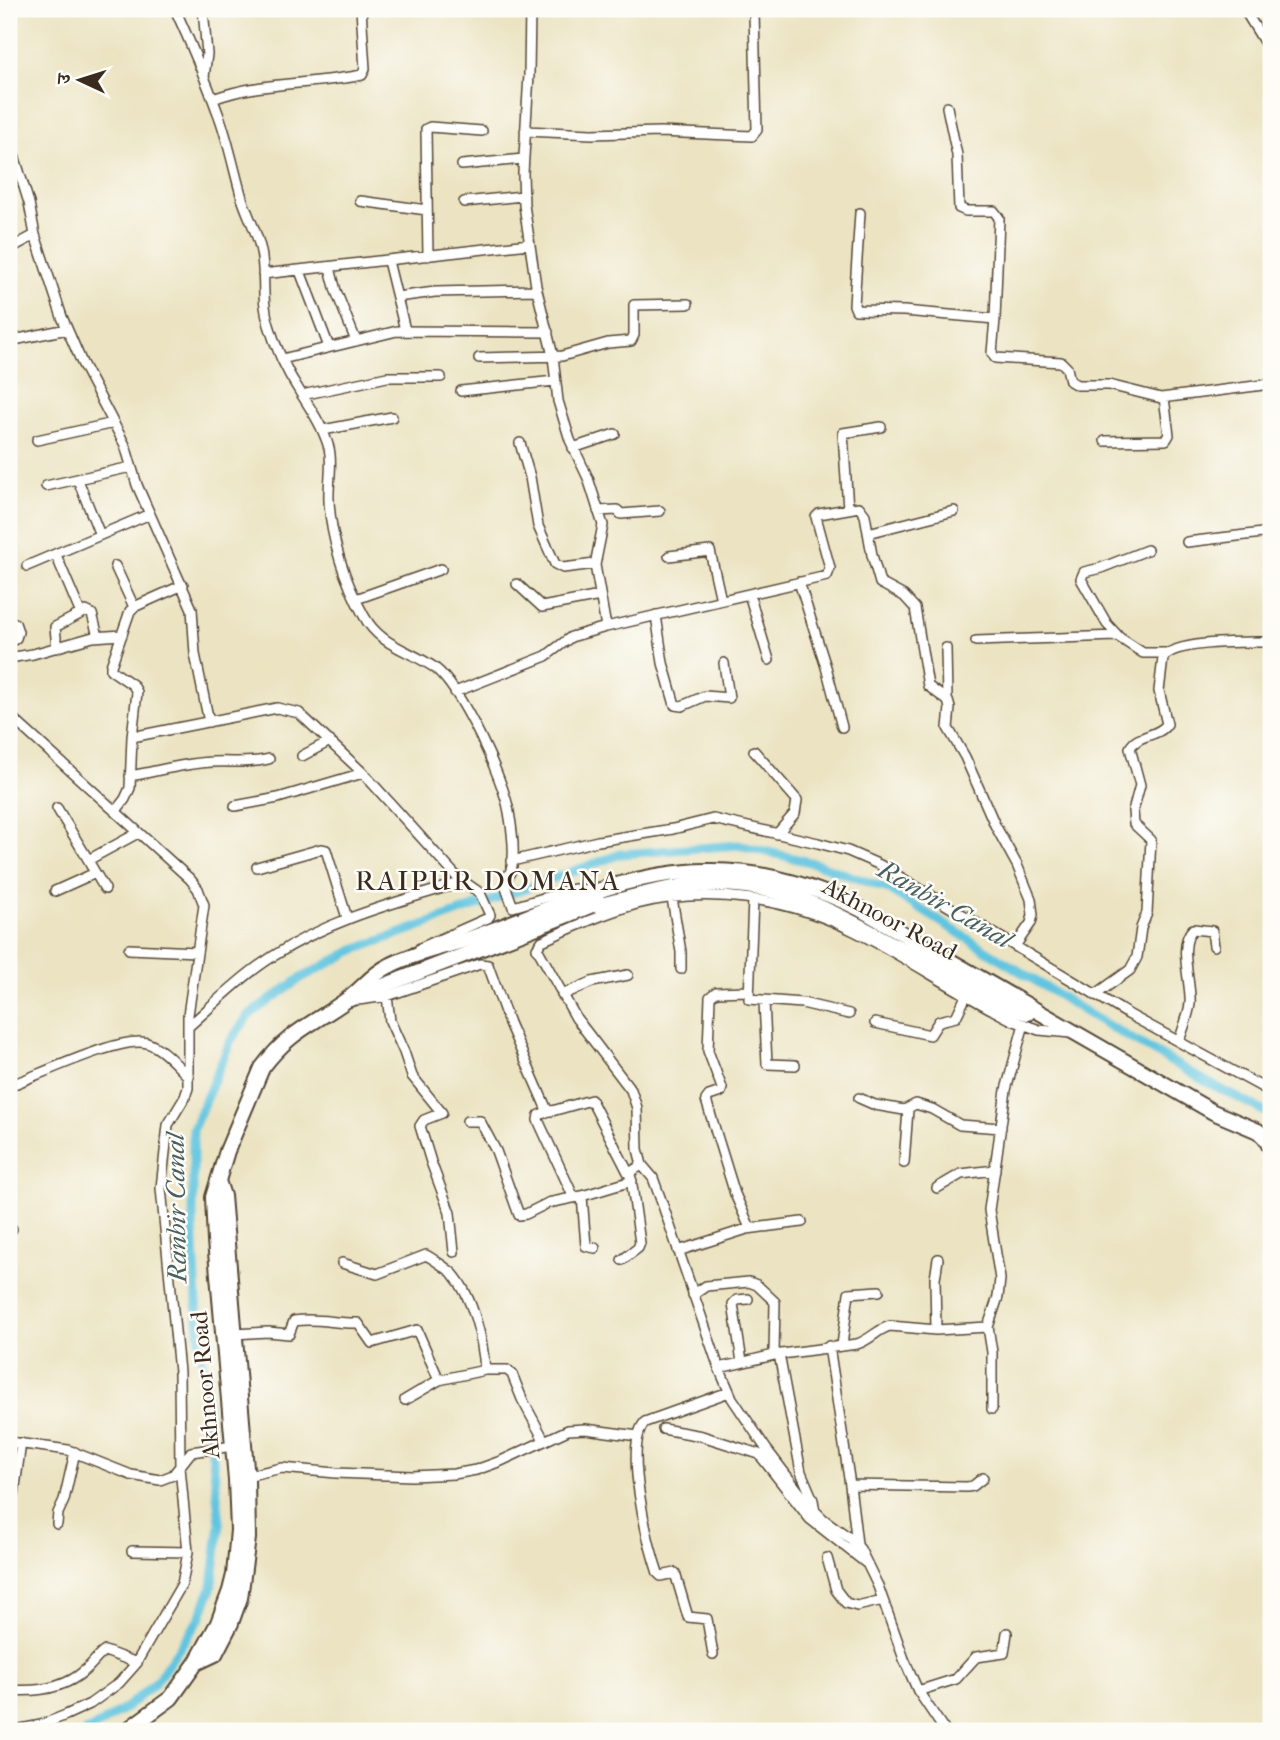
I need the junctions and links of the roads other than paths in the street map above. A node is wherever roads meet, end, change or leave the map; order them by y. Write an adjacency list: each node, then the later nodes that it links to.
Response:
1 (175, 9): 8 (street)
2 (203, 9): 8 (street)
3 (361, 9): 9 (street)
4 (530, 9): 12 (street)
5 (1244, 9): 7 (street)
6 (754, 13): 12 (street)
7 (1271, 53)
8 (204, 78): 9 (street)
9 (213, 99): 28 (street)
10 (947, 107): 32 (street)
11 (482, 131): 19 (street)
12 (525, 131): 14 (street)
13 (9, 139): 21 (street)
14 (523, 159): 15 (street); 16 (street)
15 (461, 165)
16 (523, 196): 18 (street); 22 (street)
17 (360, 201): 19 (street)
18 (464, 202)
19 (427, 210): 24 (street)
20 (860, 213): 32 (street)
21 (35, 235): 23 (street); 33 (street)
22 (529, 244): 24 (street); 29 (street)
23 (9, 249)
24 (428, 256): 25 (street)
25 (388, 261): 26 (street); 30 (street)
26 (330, 268): 27 (street); 37 (street)
27 (300, 271): 28 (street); 38 (street)
28 (263, 274): 41 (street)
29 (537, 290): 30 (street); 35 (street)
30 (397, 297): 34 (street)
31 (688, 304): 39 (street)
32 (995, 320): 47 (street)
33 (67, 329): 36 (street); 49 (street)
34 (405, 330): 35 (street); 37 (street)
35 (548, 332): 39 (street)
36 (9, 341)
37 (356, 341): 38 (street)
38 (330, 347): 41 (street)
39 (553, 356): 40 (street); 43 (street)
40 (480, 358)
41 (282, 359): 46 (street)
42 (440, 377): 46 (street)
43 (555, 381): 45 (street); 56 (street)
44 (1271, 384): 47 (street)
45 (461, 391)
46 (302, 396): 51 (street)
47 (1164, 398): 54 (street)
48 (392, 417): 51 (street)
49 (114, 423): 53 (street); 57 (street)
50 (881, 427): 60 (street)
51 (323, 430): 81 (street)
52 (615, 434): 56 (street)
53 (37, 440)
54 (1105, 441)
55 (520, 443): 72 (street)
56 (573, 448): 61 (street)
57 (131, 467): 58 (street); 64 (street)
58 (78, 480): 59 (street); 67 (street)
59 (46, 486)
60 (848, 509): 65 (street); 76 (street)
61 (598, 511): 62 (street); 72 (street)
62 (660, 511)
63 (954, 511): 65 (street)
64 (150, 514): 67 (street); 78 (street)
65 (868, 533): 101 (street)
66 (1271, 533): 68 (street)
67 (100, 535): 70 (street)
68 (1187, 542)
69 (1147, 550): 90 (street)
70 (56, 555): 73 (street); 84 (street)
71 (669, 556): 82 (street)
72 (596, 564): 80 (street)
73 (27, 566)
74 (115, 566): 83 (street)
75 (441, 569): 81 (street)
76 (799, 582): 79 (street); 104 (street)
77 (517, 584): 80 (street)
78 (183, 586): 83 (street); 103 (street)
79 (749, 594): 82 (street); 98 (street)
80 (600, 596): 87 (street)
81 (356, 599): 100 (street)
82 (721, 600): 85 (street)
83 (134, 607): 88 (street)
84 (81, 614): 89 (street); 94 (street)
85 (656, 615): 87 (street); 99 (street)
86 (15, 623): 93 (street)
87 (606, 627): 100 (street)
88 (122, 635): 89 (street); 105 (street)
89 (98, 636): 94 (street)
90 (1117, 636): 91 (street); 96 (street)
91 (976, 641)
92 (1271, 642): 96 (street)
93 (9, 643)
94 (57, 648): 97 (street)
95 (946, 648): 101 (street)
96 (1166, 653): 137 (street)
97 (9, 658)
98 (769, 660)
99 (724, 663)
100 (455, 692): 118 (street)
101 (947, 699): 128 (street)
102 (9, 715): 114 (street)
103 (209, 722): 105 (street); 106 (street)
104 (842, 727)
105 (132, 737): 111 (street)
106 (330, 741): 108 (street); 110 (street)
107 (754, 751): 116 (street)
108 (302, 756)
109 (269, 759): 111 (street)
110 (363, 773): 112 (street); 121 (street)
111 (130, 776): 114 (street)
112 (236, 806)
113 (57, 808): 117 (street)
114 (115, 812): 115 (street)
115 (138, 833): 117 (street); 131 (street)
116 (777, 834): 118 (street); 128 (street)
117 (89, 861): 120 (street)
118 (512, 861): 124 (street)
119 (257, 867): 127 (street)
120 (95, 873): 122 (street); 123 (street)
121 (463, 882): 127 (street); 132 (street)
122 (105, 889)
123 (55, 891)
124 (596, 897): 132 (main road, Akhnoor Road); 141 (main road); 146 (main road, Akhnoor Road)
125 (672, 898): 126 (street); 133 (street); 136 (street)
126 (753, 900): 135 (street); 139 (street)
127 (347, 918): 145 (street)
128 (1015, 946): 137 (street)
129 (1214, 946): 147 (street)
130 (129, 949): 131 (street)
131 (198, 952): 145 (street)
132 (399, 961): 141 (main road, Akhnoor Road)
133 (681, 969)
134 (628, 975): 136 (street)
135 (747, 991): 140 (street); 166 (street)
136 (562, 995): 159 (street)
137 (1095, 995): 147 (street)
138 (387, 996): 141 (street); 154 (street); 169 (street)
139 (967, 996): 143 (street); 144 (street)
140 (764, 1001): 142 (street); 148 (street)
141 (344, 1002): 162 (main road, Akhnoor Road)
142 (849, 1014)
143 (875, 1023)
144 (1024, 1024): 146 (street); 156 (street)
145 (188, 1027): 149 (street)
146 (1074, 1033): 157 (main road, Akhnoor Road)
147 (1179, 1041): 151 (street)
148 (795, 1065)
149 (189, 1077): 150 (street); 196 (street)
150 (9, 1086)
151 (1270, 1089)
152 (859, 1098): 153 (street)
153 (908, 1110): 156 (street); 158 (street)
154 (549, 1111): 161 (street); 164 (street)
155 (467, 1121): 164 (street)
156 (1001, 1128): 160 (street)
157 (1271, 1149)
158 (904, 1163)
159 (642, 1165): 161 (street); 168 (street)
160 (995, 1170): 163 (street); 176 (street)
161 (630, 1177): 164 (street); 171 (street)
162 (217, 1180): 178 (main road); 194 (main road, Akhnoor Road)
163 (937, 1188)
164 (578, 1197): 167 (street)
165 (802, 1222): 166 (street)
166 (750, 1228): 168 (street)
167 (595, 1248)
168 (678, 1251): 174 (street)
169 (454, 1252)
170 (938, 1259): 177 (street)
171 (622, 1260)
172 (342, 1263): 184 (street)
173 (879, 1292): 179 (street)
174 (693, 1295): 181 (street); 183 (street)
175 (748, 1299): 182 (street)
176 (988, 1327): 177 (street); 188 (street)
177 (936, 1330): 179 (street)
178 (234, 1334): 185 (street); 197 (main road)
179 (842, 1345): 180 (street)
180 (829, 1346): 181 (street); 199 (street)
181 (776, 1354): 182 (street); 201 (street)
182 (741, 1362): 183 (street)
183 (719, 1368): 186 (street)
184 (485, 1370): 185 (street); 191 (street)
185 (439, 1380): 187 (street)
186 (729, 1392): 190 (street); 201 (street)
187 (405, 1400)
188 (992, 1409)
189 (663, 1429): 207 (street)
190 (638, 1436): 191 (street); 210 (street)
191 (544, 1440): 197 (street)
192 (9, 1442): 193 (street)
193 (21, 1443): 195 (street); 200 (street)
194 (227, 1446): 196 (street); 212 (main road, Akhnoor Road)
195 (75, 1452): 196 (street); 202 (street)
196 (180, 1467): 205 (street)
197 (246, 1476): 212 (main road)
198 (983, 1478): 199 (street)
199 (850, 1485): 203 (street)
200 (14, 1494)
201 (815, 1512): 203 (street)
202 (57, 1524)
203 (856, 1544): 207 (street)
204 (132, 1551): 205 (street)
205 (188, 1552): 211 (street)
206 (827, 1558): 208 (street)
207 (867, 1563): 208 (street)
208 (883, 1600): 215 (street)
209 (1007, 1633): 215 (street)
210 (713, 1654)
211 (136, 1663): 214 (street); 217 (street)
212 (196, 1663): 216 (main road)
213 (9, 1672): 214 (street)
214 (11, 1690)
215 (918, 1691): 219 (street)
216 (144, 1727): 218 (main road)
217 (11, 1731)
218 (126, 1731)
219 (945, 1731)

